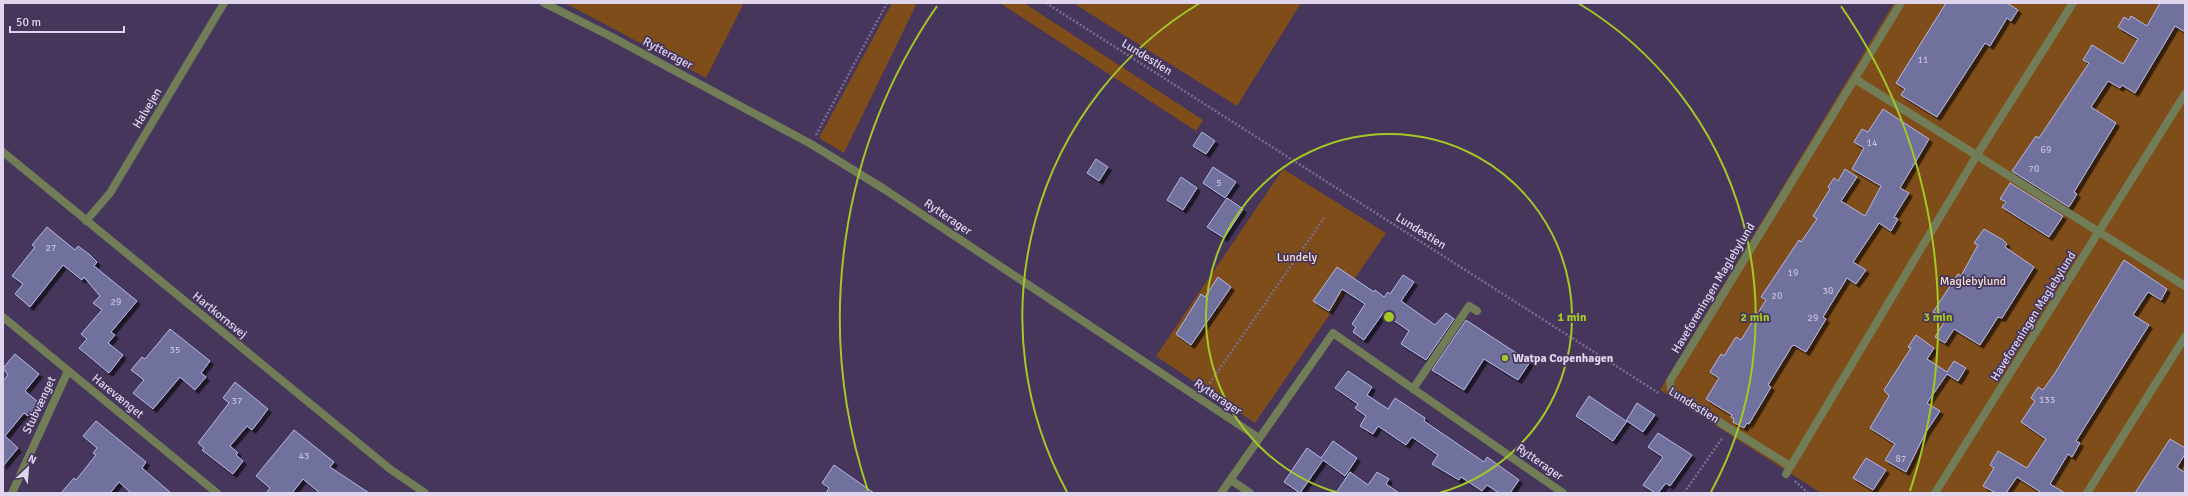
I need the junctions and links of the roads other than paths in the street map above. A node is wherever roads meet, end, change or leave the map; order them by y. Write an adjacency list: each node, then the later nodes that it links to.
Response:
1 (224, 3): 9 (street, Halvejen)
2 (544, 3): 17 (street, Rytterager)
3 (1901, 3): 5 (street, Haveforeningen Maglebylund)
4 (2073, 3): 8 (street)
5 (1855, 78): 8 (street); 18 (street, Haveforeningen Maglebylund)
6 (2185, 94): 10 (street, Haveforeningen Maglebylund)
7 (3, 152): 9 (street, Hartkornsvej)
8 (1977, 155): 10 (street); 18 (street)
9 (86, 221): 23 (street, Hartkornsvej)
10 (2100, 232): 11 (street); 27 (street, Haveforeningen Maglebylund)
11 (2185, 286)
12 (1477, 312): 16 (street)
13 (3, 317): 15 (street, Harevænget)
14 (2185, 337): 28 (street)
15 (68, 371): 21 (street, Stubvænget); 22 (street, Harevænget)
16 (1414, 389): 17 (street, Rytterager); 26 (street, Rytterager)
17 (1259, 438): 20 (street, Rytterager)
18 (1790, 466): 19 (street)
19 (1786, 474)
20 (1231, 480): 24 (street, Rytterager); 25 (street)
21 (12, 493)
22 (217, 493)
23 (425, 493)
24 (1221, 493)
25 (1250, 493)
26 (1564, 493)
27 (1935, 493)
28 (2087, 493)

